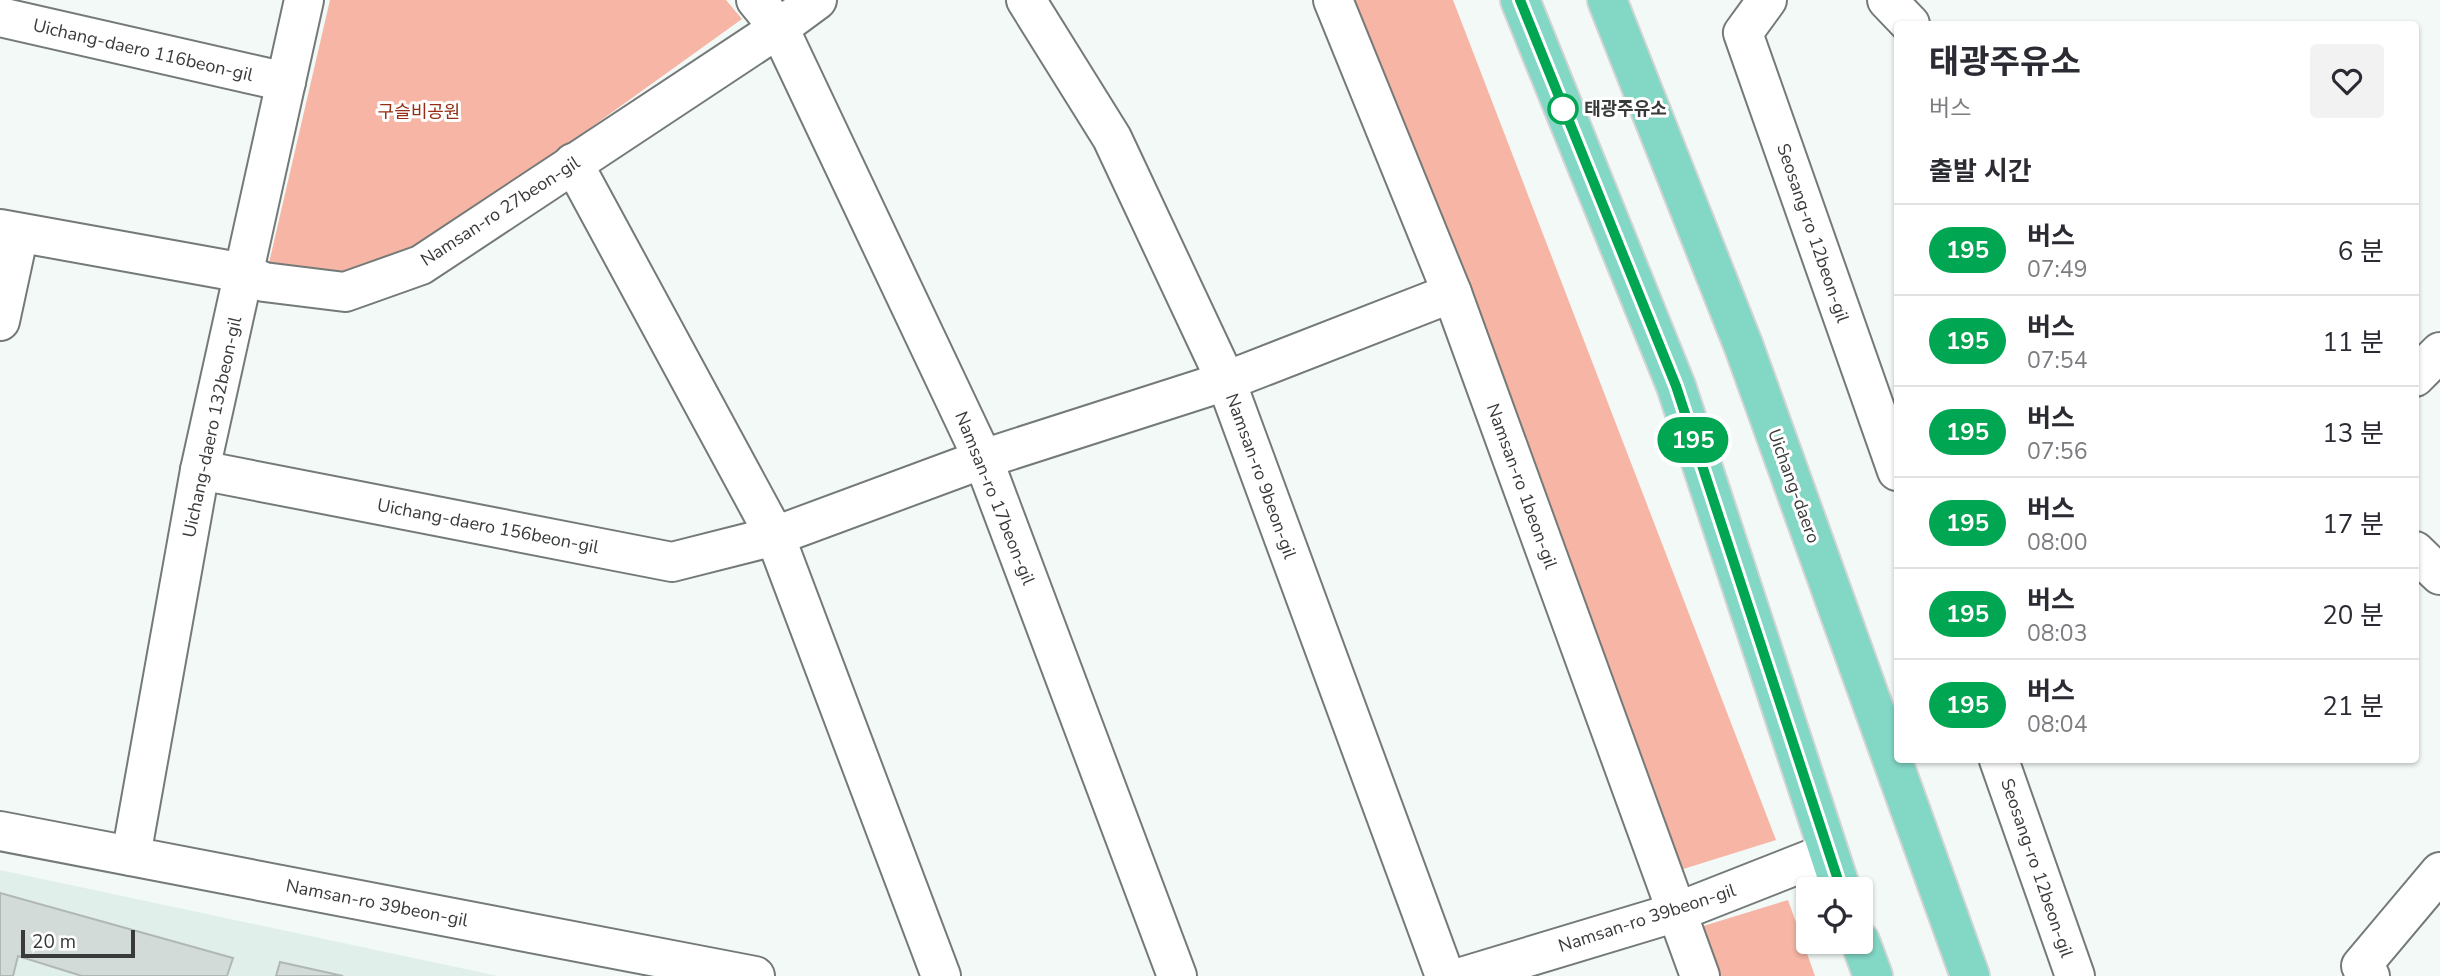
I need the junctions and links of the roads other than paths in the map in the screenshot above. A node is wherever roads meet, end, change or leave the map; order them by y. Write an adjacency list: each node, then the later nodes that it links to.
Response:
1 (304, 0): 12 (street, Uichang-daero 132beon-gil)
2 (817, 0): 9 (street, Namsan-ro 27beon-gil)
3 (1026, 0): 20 (street, Namsan-ro 9beon-gil)
4 (1332, 0): 16 (street, Namsan-ro 1beon-gil)
5 (1520, 0): 29 (main road)
6 (1607, 0): 42 (main road, Uichang-daero)
7 (1767, 0): 22 (street, Seosang-ro 12beon-gil)
8 (1887, 0): 11 (street)
9 (767, 14): 13 (street, Namsan-ro 27beon-gil); 21 (street, Namsan-ro 17beon-gil)
10 (0, 17): 12 (street, Uichang-daero 116beon-gil)
11 (1907, 21)
12 (286, 82): 15 (street, Uichang-daero 132beon-gil)
13 (573, 163): 15 (street, Namsan-ro 27beon-gil); 24 (street)
14 (10, 231): 15 (street, Namsan-ro 27beon-gil); 17 (street, Namsan-ro 27beon-gil)
15 (244, 273): 23 (street, Uichang-daero 132beon-gil)
16 (1452, 293): 20 (street, Uichang-daero 156beon-gil); 33 (street, Namsan-ro 1beon-gil)
17 (0, 321)
18 (2440, 352): 19 (street)
19 (2419, 373)
20 (1226, 381): 21 (street, Uichang-daero 156beon-gil); 38 (street, Namsan-ro 9beon-gil)
21 (984, 459): 24 (street, Uichang-daero 156beon-gil); 37 (street, Namsan-ro 17beon-gil)
22 (1894, 463)
23 (200, 470): 24 (street, Uichang-daero 156beon-gil); 30 (street, Uichang-daero 132beon-gil)
24 (775, 536): 36 (street)
25 (2419, 555): 26 (street)
26 (2440, 575)
27 (1999, 763): 43 (street, Seosang-ro 12beon-gil)
28 (0, 831): 30 (street, Namsan-ro 39beon-gil)
29 (1827, 853): 32 (main road); 33 (street, Namsan-ro 39beon-gil)
30 (131, 856): 35 (street, Namsan-ro 39beon-gil)
31 (2440, 872): 44 (street)
32 (1836, 877)
33 (1677, 912): 39 (street, Namsan-ro 39beon-gil); 40 (street, Namsan-ro 1beon-gil)
34 (1865, 954): 41 (main road)
35 (755, 976)
36 (941, 976)
37 (1177, 976)
38 (1445, 976)
39 (1465, 976)
40 (1700, 976)
41 (1873, 976)
42 (1970, 976)
43 (2075, 976)
44 (2370, 976)

